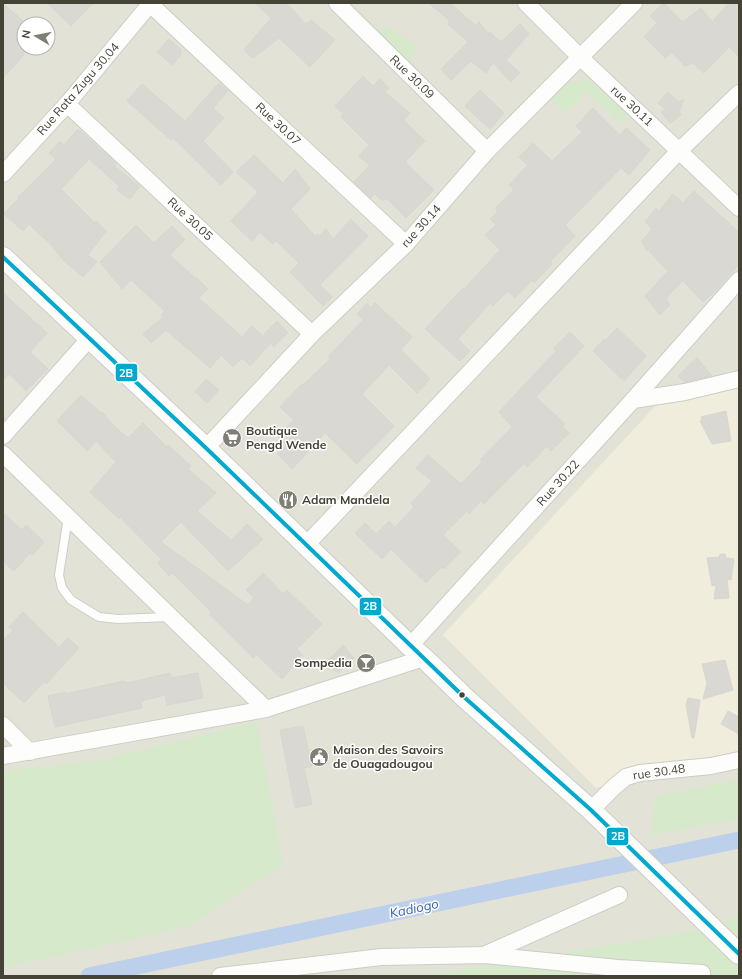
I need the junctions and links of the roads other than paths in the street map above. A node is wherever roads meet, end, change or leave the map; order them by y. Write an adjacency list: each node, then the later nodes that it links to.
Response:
1 (150, 3): 7 (street, Rue Rata Zugu 30.04); 12 (street, Rue 30.07)
2 (337, 3): 8 (street, Rue 30.09)
3 (526, 3): 5 (street, rue 30.11)
4 (634, 3): 5 (street, rue 30.14)
5 (580, 58): 8 (street, rue 30.14); 9 (street, rue 30.11)
6 (739, 93): 9 (street)
7 (67, 104): 10 (street, Rue Rata Zugu 30.04); 15 (street, Rue 30.05)
8 (487, 150): 12 (street, rue 30.14)
9 (679, 151): 11 (street, rue 30.11); 23 (street)
10 (3, 174)
11 (739, 208)
12 (406, 244): 15 (street, rue 30.14)
13 (3, 257): 16 (street)
14 (739, 280): 18 (street, Rue 30.22)
15 (312, 334): 20 (street, rue 30.14)
16 (89, 338): 19 (street); 20 (street)
17 (739, 379): 18 (street)
18 (633, 400): 25 (street, Rue 30.22)
19 (3, 436)
20 (206, 448): 23 (street)
21 (3, 454): 22 (street)
22 (68, 518): 24 (street); 24 (lane)
23 (306, 545): 25 (street)
24 (171, 617): 26 (street)
25 (417, 652): 26 (street); 31 (street)
26 (266, 709): 28 (street)
27 (3, 725): 28 (street)
28 (30, 752): 29 (street)
29 (3, 756)
30 (739, 760): 31 (street, rue 30.48)
31 (590, 810): 33 (street)
32 (619, 895): 34 (street)
33 (739, 954)
34 (485, 955): 35 (street); 36 (street)
35 (702, 973)
36 (220, 976)

